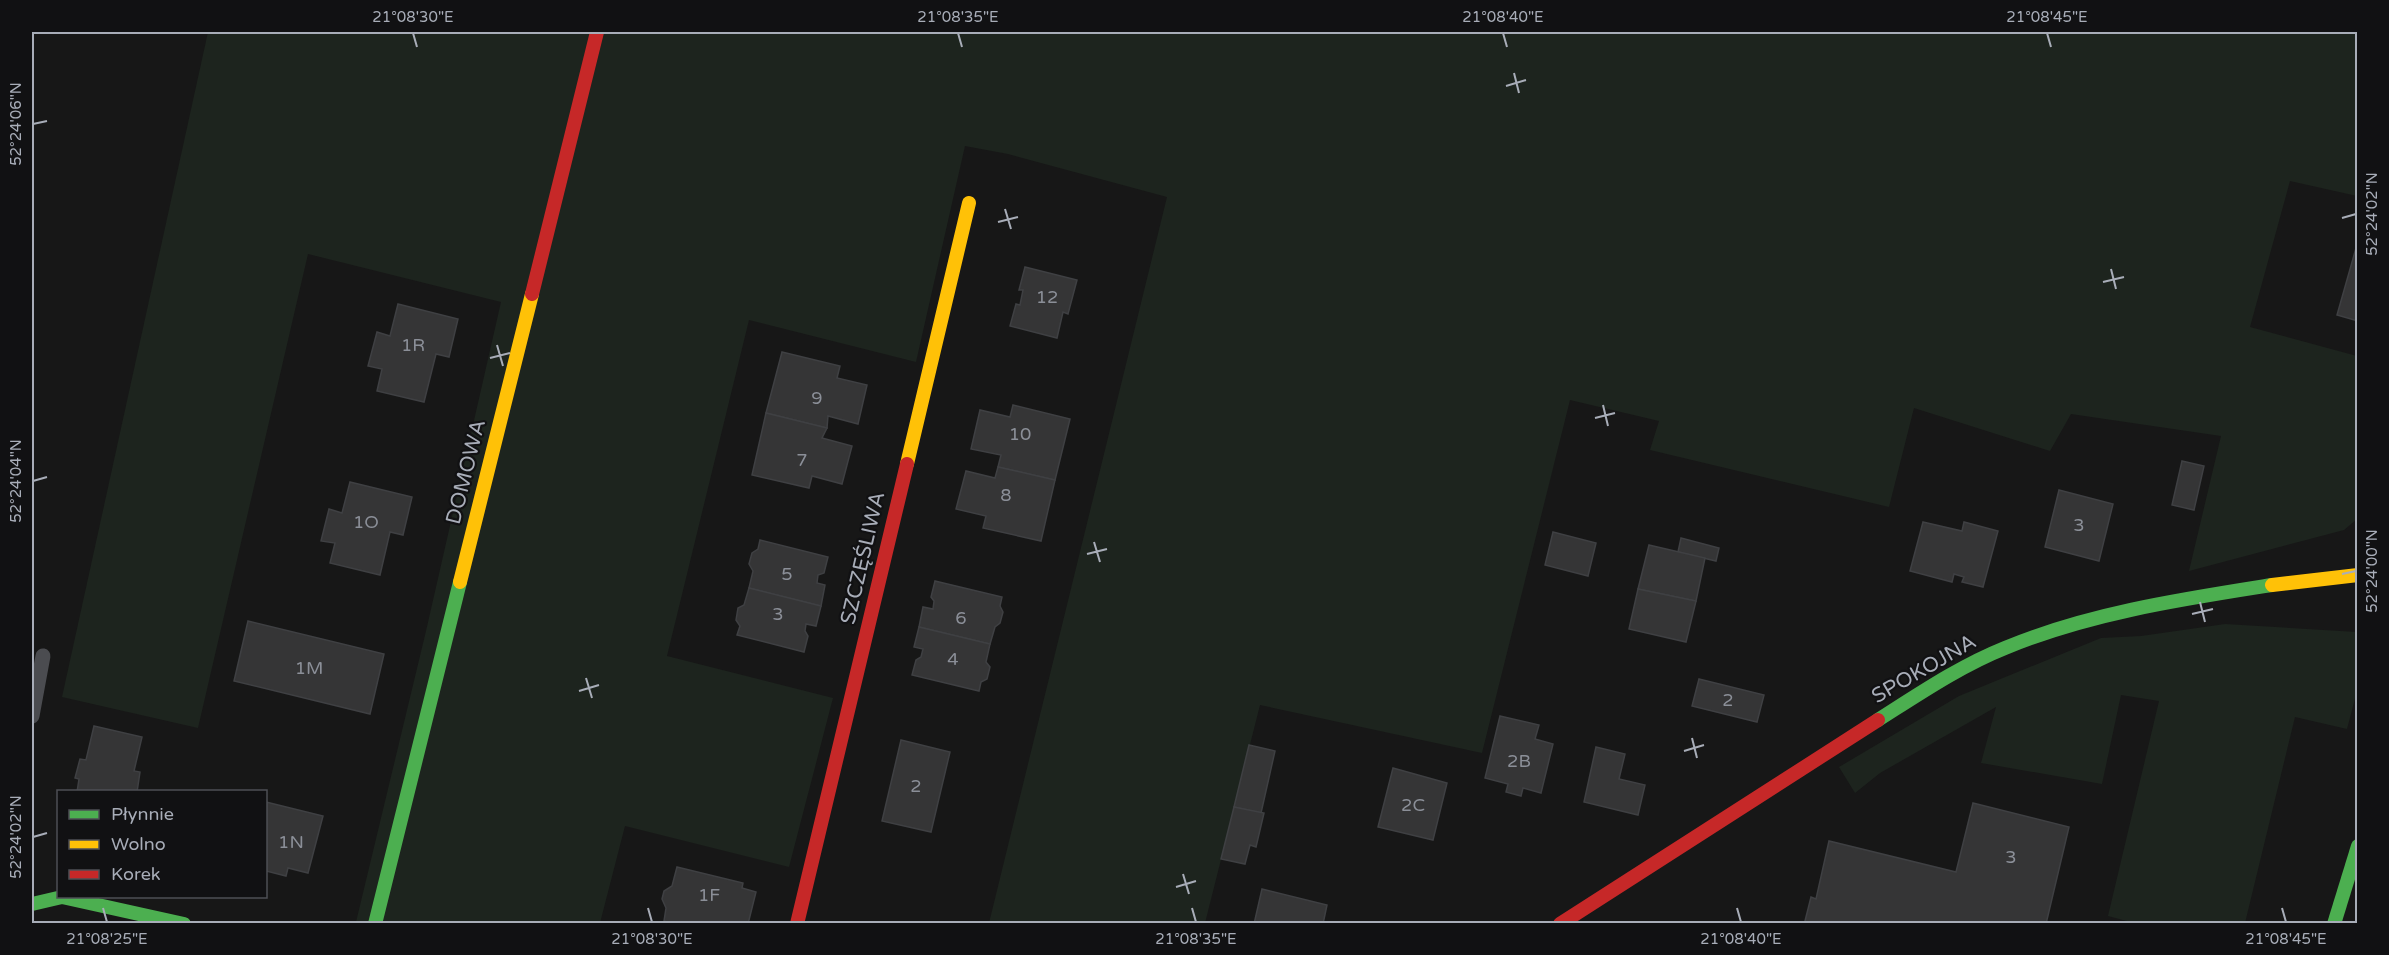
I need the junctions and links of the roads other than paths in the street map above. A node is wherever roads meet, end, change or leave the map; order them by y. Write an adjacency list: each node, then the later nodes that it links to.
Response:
1 (597, 32): 11 (street, DOMOWA)
2 (969, 203): 12 (street, SZCZĘŚLIWA)
3 (2358, 575): 13 (street, SPOKOJNA)
4 (43, 656): 5 (lane)
5 (32, 716)
6 (2358, 846): 14 (street)
7 (58, 898): 9 (street)
8 (67, 898): 10 (street)
9 (32, 904)
10 (184, 924)
11 (375, 924)
12 (797, 924)
13 (1560, 924)
14 (2334, 924)

